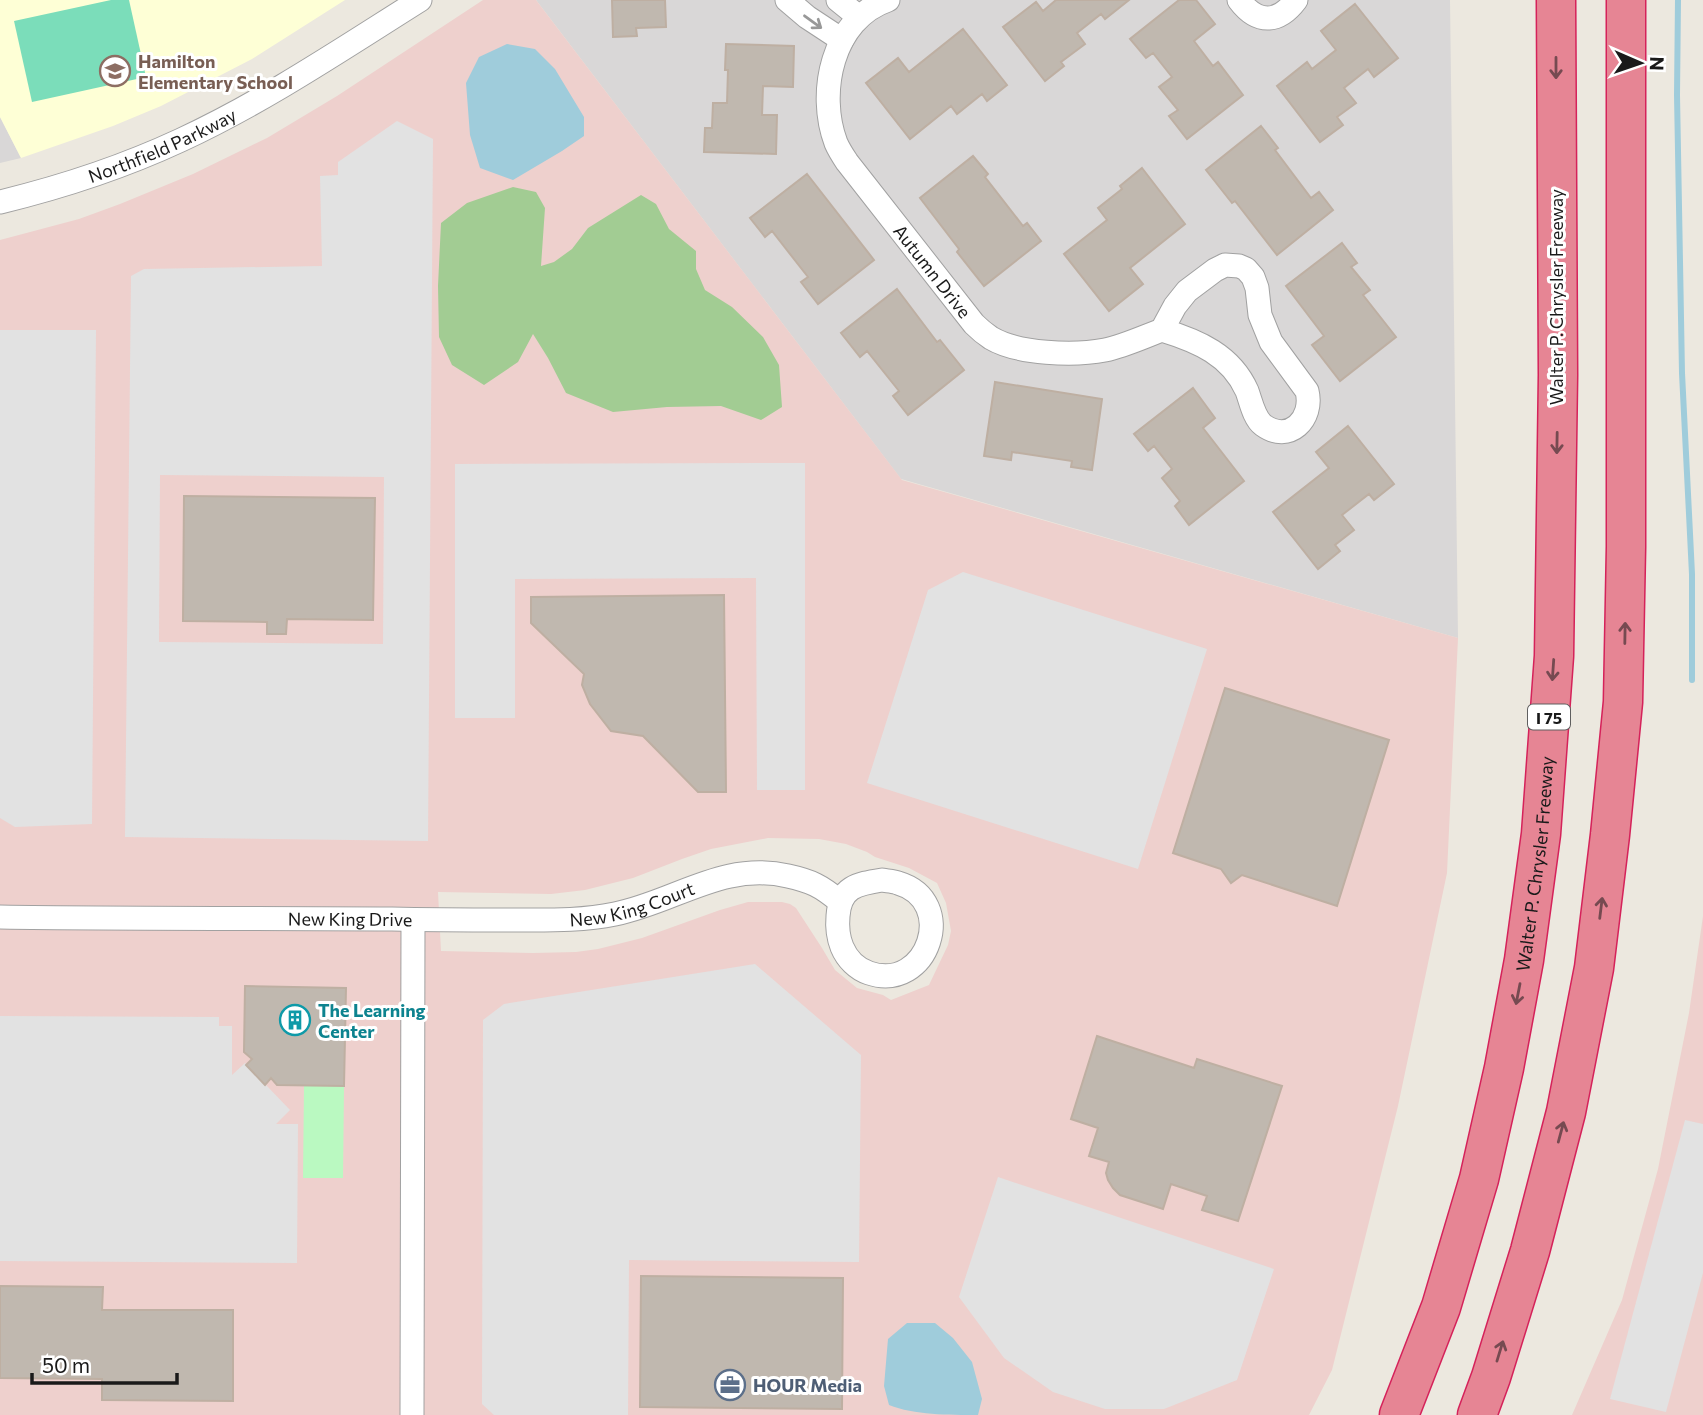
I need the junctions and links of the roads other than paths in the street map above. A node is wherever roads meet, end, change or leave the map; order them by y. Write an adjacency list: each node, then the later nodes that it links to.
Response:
1 (420, 0): 10 (street, Northfield Parkway)
2 (787, 0): 9 (street, one-way to 9)
3 (838, 0): 9 (street)
4 (888, 0): 9 (street)
5 (1239, 0): 6 (street)
6 (1296, 0)
7 (1556, 0): 16 (highway, Walter P. Chrysler Freeway / I 75, one-way to 16)
8 (1626, 0): 17 (highway, one-way to 8)
9 (850, 28): 11 (street, Autumn Drive)
10 (0, 202)
11 (1162, 330): 11 (street)
12 (839, 901): 12 (street); 14 (street, New King Court)
13 (0, 917): 14 (street, New King Drive)
14 (413, 919): 15 (street, New King Drive)
15 (412, 1415)
16 (1399, 1415)
17 (1477, 1415)

